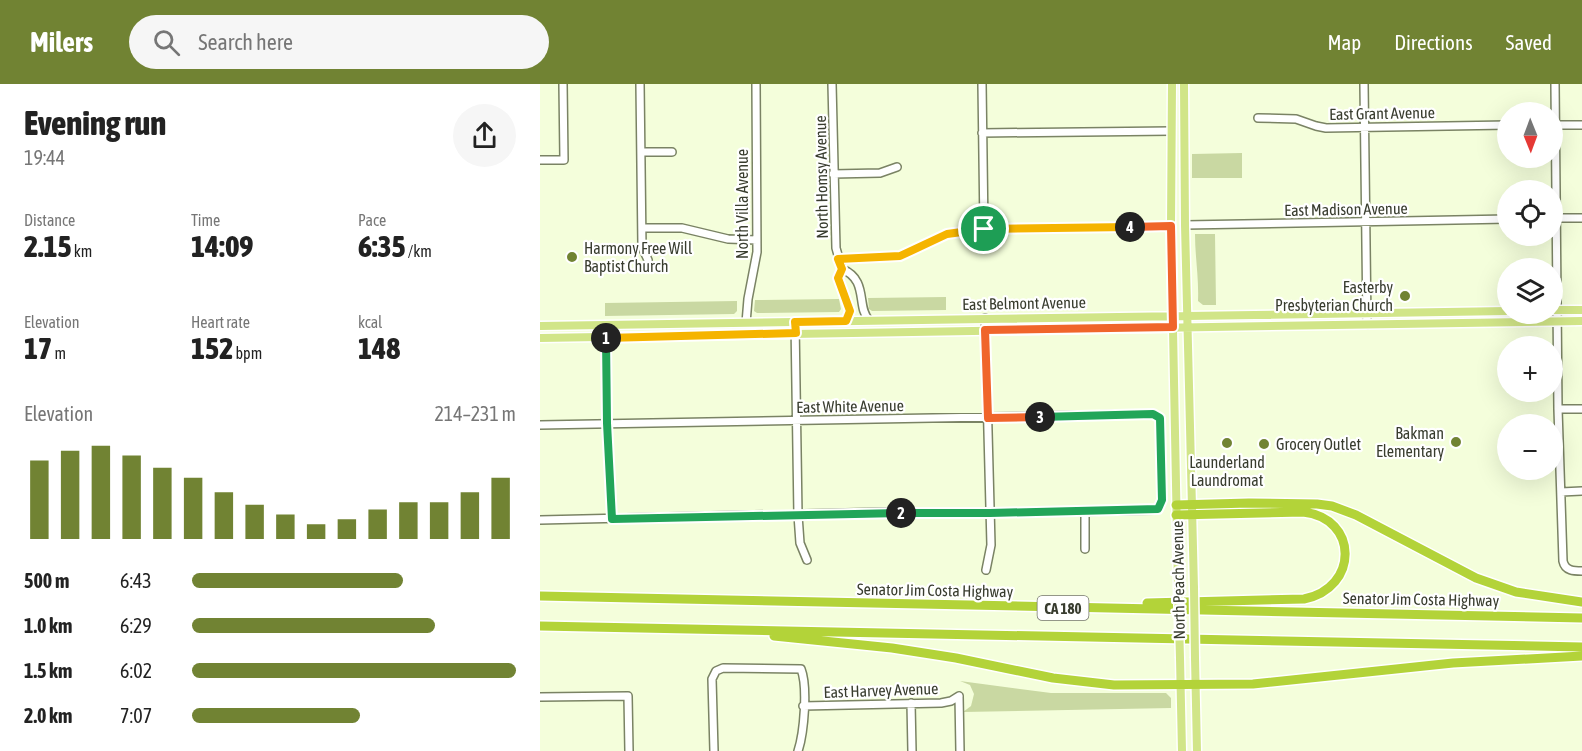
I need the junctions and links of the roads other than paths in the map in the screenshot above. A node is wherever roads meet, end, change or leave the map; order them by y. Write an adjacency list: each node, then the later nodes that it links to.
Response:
1 (563, 84): 20 (street)
2 (640, 84): 18 (street)
3 (756, 84): 32 (street, North Villa Avenue)
4 (832, 84): 22 (street, North Homsy Avenue)
5 (982, 84): 17 (street)
6 (1172, 84): 16 (main road, North Peach Avenue)
7 (1184, 84): 23 (main road, North Peach Avenue)
8 (1364, 84): 15 (street)
9 (1556, 84): 10 (street)
10 (1555, 102)
11 (1258, 118): 15 (street, East Grant Avenue)
12 (1497, 125): 15 (street, East Grant Avenue)
13 (1563, 125): 14 (street)
14 (1582, 125)
15 (1365, 126): 27 (street)
16 (1172, 131): 17 (street); 23 (main road); 29 (main road, North Peach Avenue)
17 (982, 133): 31 (street)
18 (641, 152): 19 (street); 30 (street)
19 (672, 152)
20 (540, 160)
21 (897, 167): 22 (street)
22 (833, 174): 33 (street, North Homsy Avenue)
23 (1185, 196): 28 (main road, North Peach Avenue)
24 (1563, 218): 25 (street)
25 (1582, 218)
26 (1497, 219): 27 (street, East Madison Avenue)
27 (1365, 222): 28 (street, East Madison Avenue); 39 (street)
28 (1185, 225): 41 (main road, North Peach Avenue)
29 (1171, 226): 31 (street); 40 (main road, North Peach Avenue)
30 (642, 228): 32 (street); 34 (street)
31 (984, 229): 33 (street)
32 (757, 240): 48 (street, North Villa Avenue)
33 (838, 259): 35 (street, North Homsy Avenue)
34 (648, 260)
35 (842, 269): 43 (street, North Homsy Avenue); 44 (street, North Homsy Avenue)
36 (1563, 310): 37 (main road)
37 (1582, 310)
38 (1497, 311): 39 (main road, East Belmont Avenue)
39 (1366, 313): 41 (main road, East Belmont Avenue); 50 (street)
40 (1172, 315): 41 (main road, East Belmont Avenue); 42 (main road, East Belmont Avenue); 54 (main road, North Peach Avenue)
41 (1187, 315): 55 (main road, North Peach Avenue)
42 (985, 318): 43 (main road, East Belmont Avenue); 56 (street)
43 (869, 320): 44 (main road, East Belmont Avenue)
44 (846, 321): 46 (main road, East Belmont Avenue)
45 (1582, 321): 47 (main road, East Belmont Avenue)
46 (795, 322): 48 (main road, East Belmont Avenue); 57 (street)
47 (1563, 322)
48 (746, 323): 52 (main road, East Belmont Avenue)
49 (1497, 323): 50 (main road, East Belmont Avenue)
50 (1366, 324): 55 (main road, East Belmont Avenue)
51 (1557, 324): 60 (street)
52 (606, 325): 53 (main road, East Belmont Avenue); 58 (street)
53 (540, 326)
54 (1173, 327): 55 (main road, East Belmont Avenue); 56 (main road, East Belmont Avenue); 69 (main road, North Peach Avenue)
55 (1187, 327): 68 (main road, North Peach Avenue)
56 (985, 330): 57 (main road, East Belmont Avenue); 62 (street)
57 (796, 333): 58 (main road, East Belmont Avenue); 63 (street)
58 (606, 337): 59 (main road, East Belmont Avenue); 64 (street)
59 (540, 338)
60 (1558, 409): 61 (street); 67 (street)
61 (1582, 409)
62 (988, 418): 63 (street, East White Avenue); 70 (street, East White Avenue); 71 (street)
63 (797, 420): 64 (street, East White Avenue); 72 (street)
64 (607, 423): 65 (street, East White Avenue); 75 (street)
65 (540, 425)
66 (1582, 491): 67 (street)
67 (1561, 492): 80 (street)
68 (1192, 504): 69 (highway); 74 (main road, North Peach Avenue); 82 (highway)
69 (1176, 505): 73 (main road, North Peach Avenue)
70 (1085, 512): 71 (street); 77 (street)
71 (990, 513): 72 (street); 79 (street)
72 (798, 515): 75 (street); 78 (street)
73 (1176, 515): 74 (highway); 89 (main road, North Peach Avenue, bridge)
74 (1192, 515): 83 (highway); 90 (main road, North Peach Avenue, bridge)
75 (612, 519): 76 (street)
76 (540, 520)
77 (1085, 549)
78 (807, 560)
79 (986, 570)
80 (1582, 572)
81 (540, 596): 83 (highway, Senator Jim Costa Highway / CA 180)
82 (1582, 602)
83 (980, 607): 84 (highway, Senator Jim Costa Highway / CA 180)
84 (1582, 618)
85 (540, 626): 86 (highway, CA 180)
86 (712, 629): 87 (highway, CA 180); 89 (highway)
87 (1582, 647)
88 (1582, 656): 90 (highway)
89 (1180, 685): 90 (highway); 99 (main road, North Peach Avenue)
90 (1196, 685): 100 (main road, North Peach Avenue)
91 (540, 697): 94 (street)
92 (911, 703): 93 (street, East Harvey Avenue); 97 (street); 98 (street, East Harvey Avenue)
93 (804, 706): 95 (street); 96 (street)
94 (629, 751)
95 (714, 751)
96 (799, 751)
97 (912, 751)
98 (960, 751)
99 (1182, 751)
100 (1197, 751)

